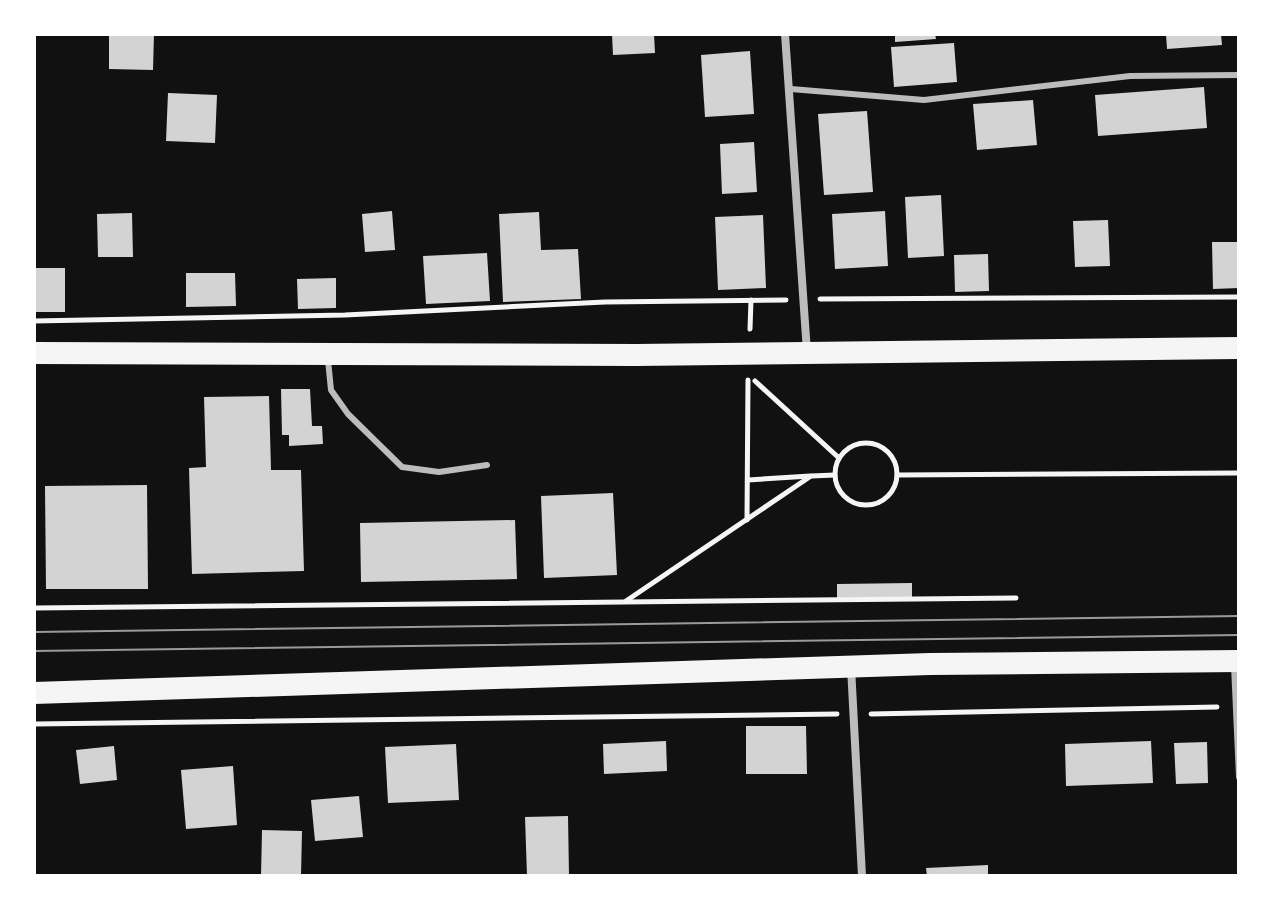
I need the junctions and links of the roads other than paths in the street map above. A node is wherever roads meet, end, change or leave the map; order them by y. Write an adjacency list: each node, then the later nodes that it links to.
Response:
1 (785, 34): 3 (street)
2 (1239, 75): 3 (lane)
3 (791, 89): 7 (street)
4 (1239, 348): 7 (highway)
5 (328, 352): 6 (highway); 7 (highway); 8 (lane)
6 (34, 353)
7 (807, 353)
8 (487, 465)
9 (1236, 661): 10 (highway); 12 (lane)
10 (851, 666): 11 (highway); 13 (street)
11 (34, 693)
12 (1239, 777)
13 (862, 876)

